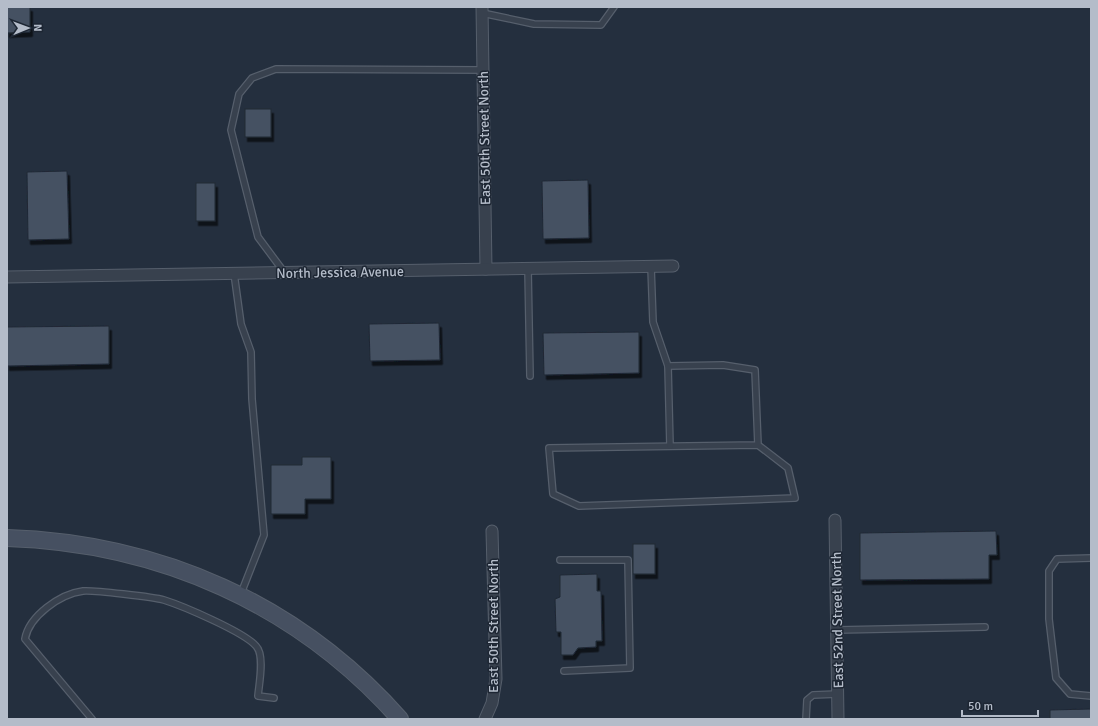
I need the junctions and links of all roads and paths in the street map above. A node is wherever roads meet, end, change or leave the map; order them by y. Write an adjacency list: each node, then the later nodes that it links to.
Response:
1 (614, 7): 2 (lane)
2 (482, 10): 3 (street, East 50th Street North)
3 (483, 70): 6 (street, East 50th Street North); 8 (lane)
4 (673, 266): 5 (street, North Jessica Avenue)
5 (651, 267): 7 (street, North Jessica Avenue); 11 (lane)
6 (486, 269): 7 (street, North Jessica Avenue); 8 (street, North Jessica Avenue)
7 (528, 269): 12 (lane)
8 (284, 272): 9 (street, North Jessica Avenue)
9 (234, 273): 10 (street, North Jessica Avenue); 20 (lane)
10 (7, 277)
11 (668, 366): 13 (lane); 14 (lane)
12 (530, 376)
13 (758, 445): 14 (lane); 14 (lane)
14 (670, 446)
15 (835, 520): 22 (street, East 52nd Street North)
16 (492, 532): 29 (street, East 50th Street North)
17 (7, 538): 20 (street)
18 (1091, 558): 25 (lane)
19 (560, 560): 23 (lane)
20 (240, 596): 28 (street)
21 (985, 626): 22 (lane)
22 (837, 630): 24 (street, East 52nd Street North)
23 (564, 671)
24 (838, 694): 30 (lane); 31 (street, East 52nd Street North)
25 (1091, 696)
26 (274, 698): 27 (lane)
27 (92, 719)
28 (400, 719)
29 (484, 719)
30 (806, 719)
31 (838, 719)

